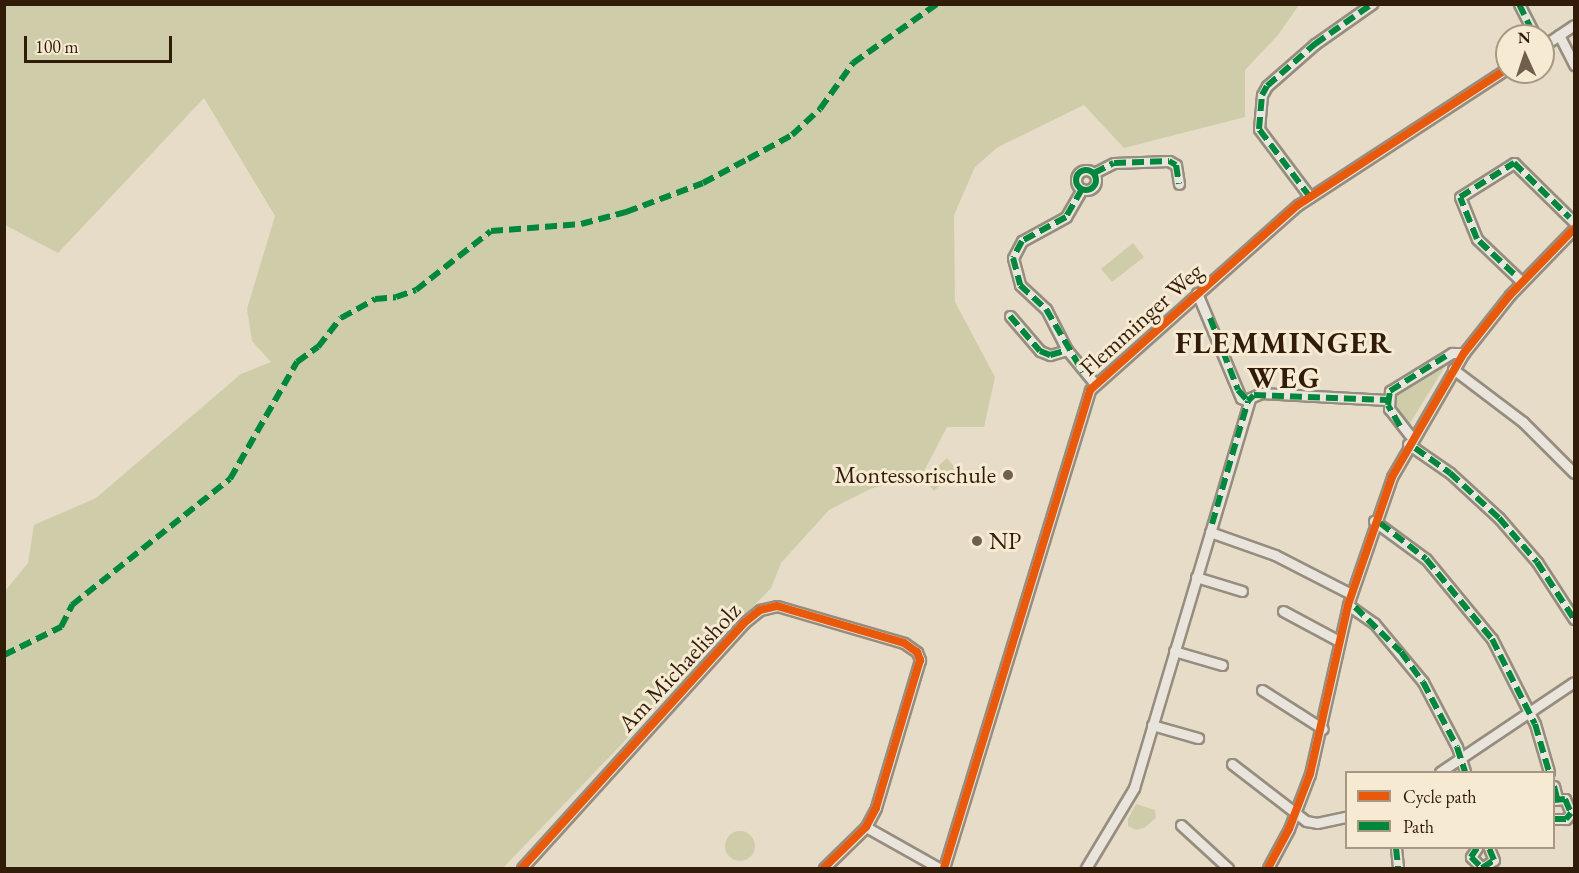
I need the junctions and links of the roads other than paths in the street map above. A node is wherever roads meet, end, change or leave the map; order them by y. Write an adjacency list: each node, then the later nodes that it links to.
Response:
1 (1372, 4): 12 (street)
2 (1519, 4): 3 (street)
3 (1529, 24)
4 (1575, 25): 5 (street)
5 (1559, 35): 6 (street); 7 (street)
6 (1555, 38)
7 (1575, 65)
8 (1495, 77): 12 (street, Flemminger Weg)
9 (1094, 173): 10 (street, Flemminger Weg); 11 (street, Flemminger Weg); 11 (street, Flemminger Weg)
10 (1179, 184)
11 (1082, 189): 18 (street, Flemminger Weg)
12 (1310, 197): 16 (street, Flemminger Weg)
13 (1575, 222): 15 (street)
14 (1575, 229): 15 (street)
15 (1522, 282): 19 (street)
16 (1197, 293): 21 (street, Flemminger Weg); 23 (street, Flemminger Weg)
17 (1010, 316): 18 (street, Flemminger Weg)
18 (1067, 350): 21 (street, Flemminger Weg)
19 (1464, 353): 20 (street); 22 (street)
20 (1453, 369): 24 (street); 25 (street)
21 (1095, 384): 60 (street, Flemminger Weg)
22 (1387, 400): 23 (street); 24 (street)
23 (1248, 401): 27 (street)
24 (1410, 441): 26 (street); 33 (street)
25 (1575, 473)
26 (1374, 521): 30 (street); 39 (street)
27 (1210, 532): 28 (street); 30 (street)
28 (1196, 577): 29 (street); 35 (street)
29 (1242, 591)
30 (1351, 594): 31 (street)
31 (1348, 605): 34 (street); 43 (street)
32 (1283, 611): 34 (street)
33 (1575, 619)
34 (1339, 641): 41 (street)
35 (1174, 651): 36 (street); 40 (street)
36 (1222, 665)
37 (1575, 682): 39 (street)
38 (1262, 690): 41 (street)
39 (1530, 712): 43 (street); 47 (street)
40 (1152, 724): 42 (street); 61 (street)
41 (1323, 729): 49 (street)
42 (1198, 738)
43 (1461, 759): 45 (street); 46 (street)
44 (1232, 764): 49 (street)
45 (1442, 771)
46 (1465, 771)
47 (1550, 771)
48 (1555, 799): 51 (street)
49 (1296, 815): 50 (street); 63 (street)
50 (1345, 817)
51 (1555, 819)
52 (1181, 825): 62 (street)
53 (866, 827): 57 (street, Am Michaelisholz); 58 (street, Am Michaelisholz); 59 (street)
54 (1396, 849): 64 (street)
55 (1476, 849): 56 (street)
56 (1489, 849)
57 (522, 868)
58 (824, 868)
59 (939, 868)
60 (944, 868)
61 (1086, 868)
62 (1228, 868)
63 (1268, 868)
64 (1398, 868)

